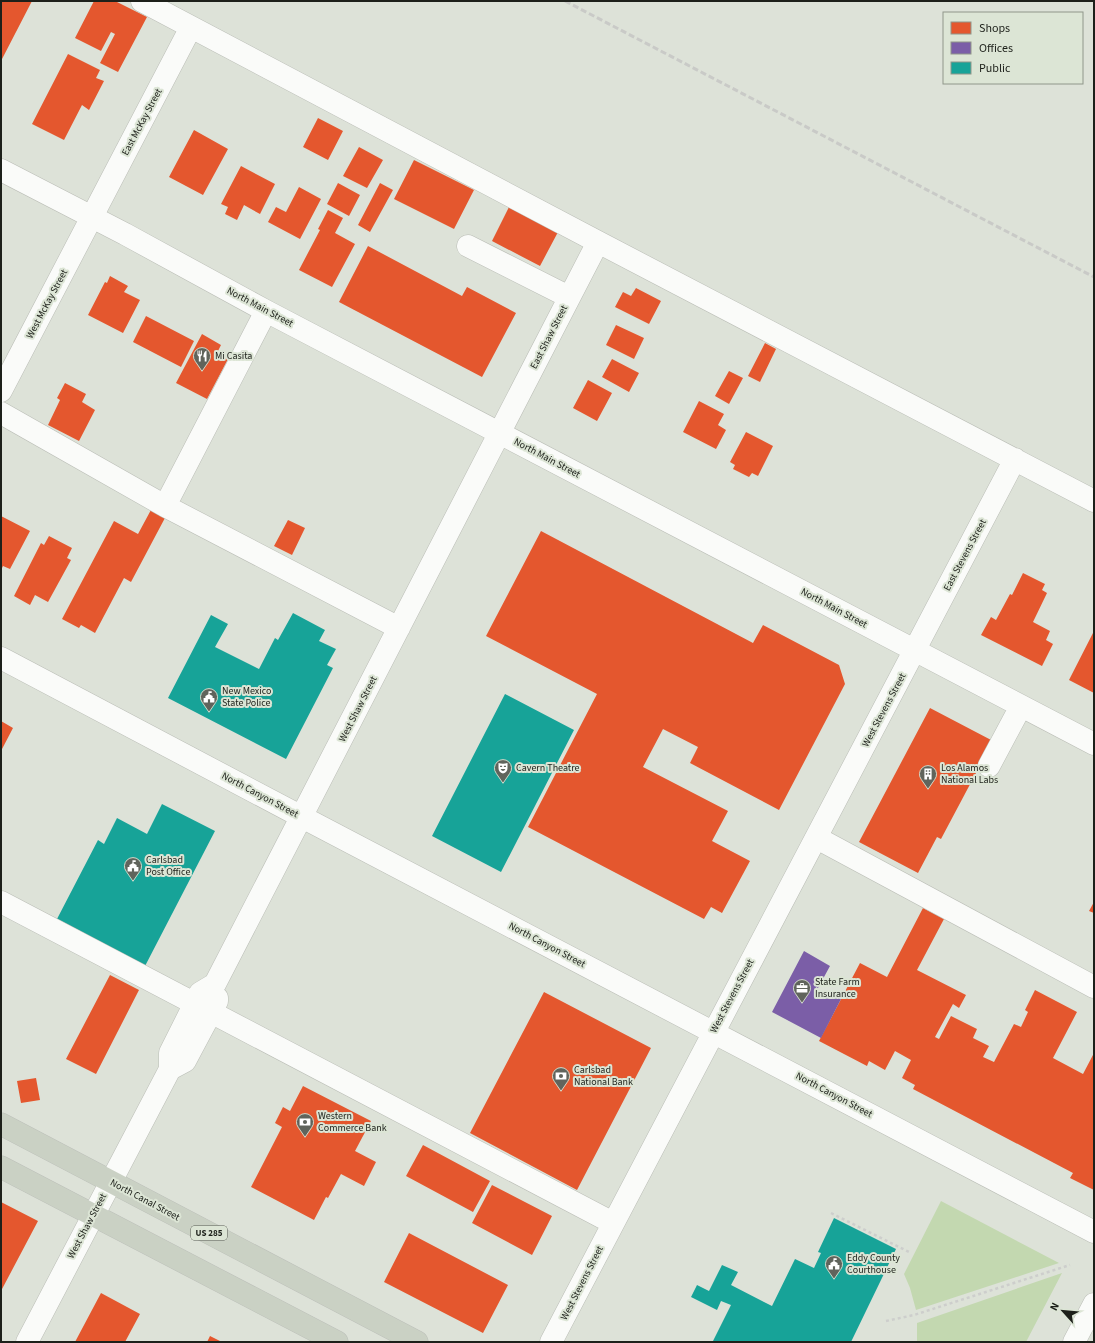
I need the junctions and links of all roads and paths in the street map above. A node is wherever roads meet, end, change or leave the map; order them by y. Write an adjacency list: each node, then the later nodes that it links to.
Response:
1 (142, 1): 2 (street)
2 (191, 26): 4 (street, East McKay Street); 5 (street)
3 (1, 170): 4 (street, North Main Street)
4 (92, 217): 8 (street, North Main Street); 9 (street, West McKay Street)
5 (598, 242): 7 (street, East Shaw Street); 12 (street)
6 (468, 246): 7 (street)
7 (570, 298): 11 (street, East Shaw Street)
8 (266, 311): 11 (street, North Main Street); 14 (street)
9 (1, 391)
10 (1, 413): 14 (street)
11 (500, 433): 15 (street, West Shaw Street); 16 (street, North Main Street)
12 (1015, 459): 13 (street); 16 (street, East Stevens Street)
13 (1094, 501)
14 (165, 506): 15 (street)
15 (399, 628): 21 (street, West Shaw Street)
16 (915, 650): 18 (street, North Main Street); 22 (street, West Stevens Street)
17 (1, 658): 21 (street, North Canyon Street)
18 (1021, 706): 19 (street, North Main Street); 20 (street)
19 (1094, 744)
20 (989, 766)
21 (302, 817): 25 (street, West Shaw Street); 26 (street, North Canyon Street)
22 (817, 838): 24 (street); 26 (street, West Stevens Street)
23 (1, 902): 25 (street)
24 (1094, 987)
25 (204, 1007): 29 (street, West Shaw Street); 32 (street)
26 (713, 1032): 32 (street, West Stevens Street); 33 (street, North Canyon Street)
27 (1, 1124): 29 (highway, North Canal Street / US 285)
28 (1, 1167): 31 (highway)
29 (111, 1182): 31 (street, West Shaw Street); 40 (highway, North Canal Street / US 285)
30 (831, 1213): 34 (path)
31 (93, 1215): 38 (street, West Shaw Street); 39 (highway)
32 (613, 1222): 41 (street, West Stevens Street)
33 (1094, 1232)
34 (909, 1252)
35 (1070, 1265): 37 (path)
36 (1094, 1304): 42 (street)
37 (886, 1322)
38 (27, 1342)
39 (337, 1342)
40 (417, 1342)
41 (551, 1342)
42 (1074, 1342)

